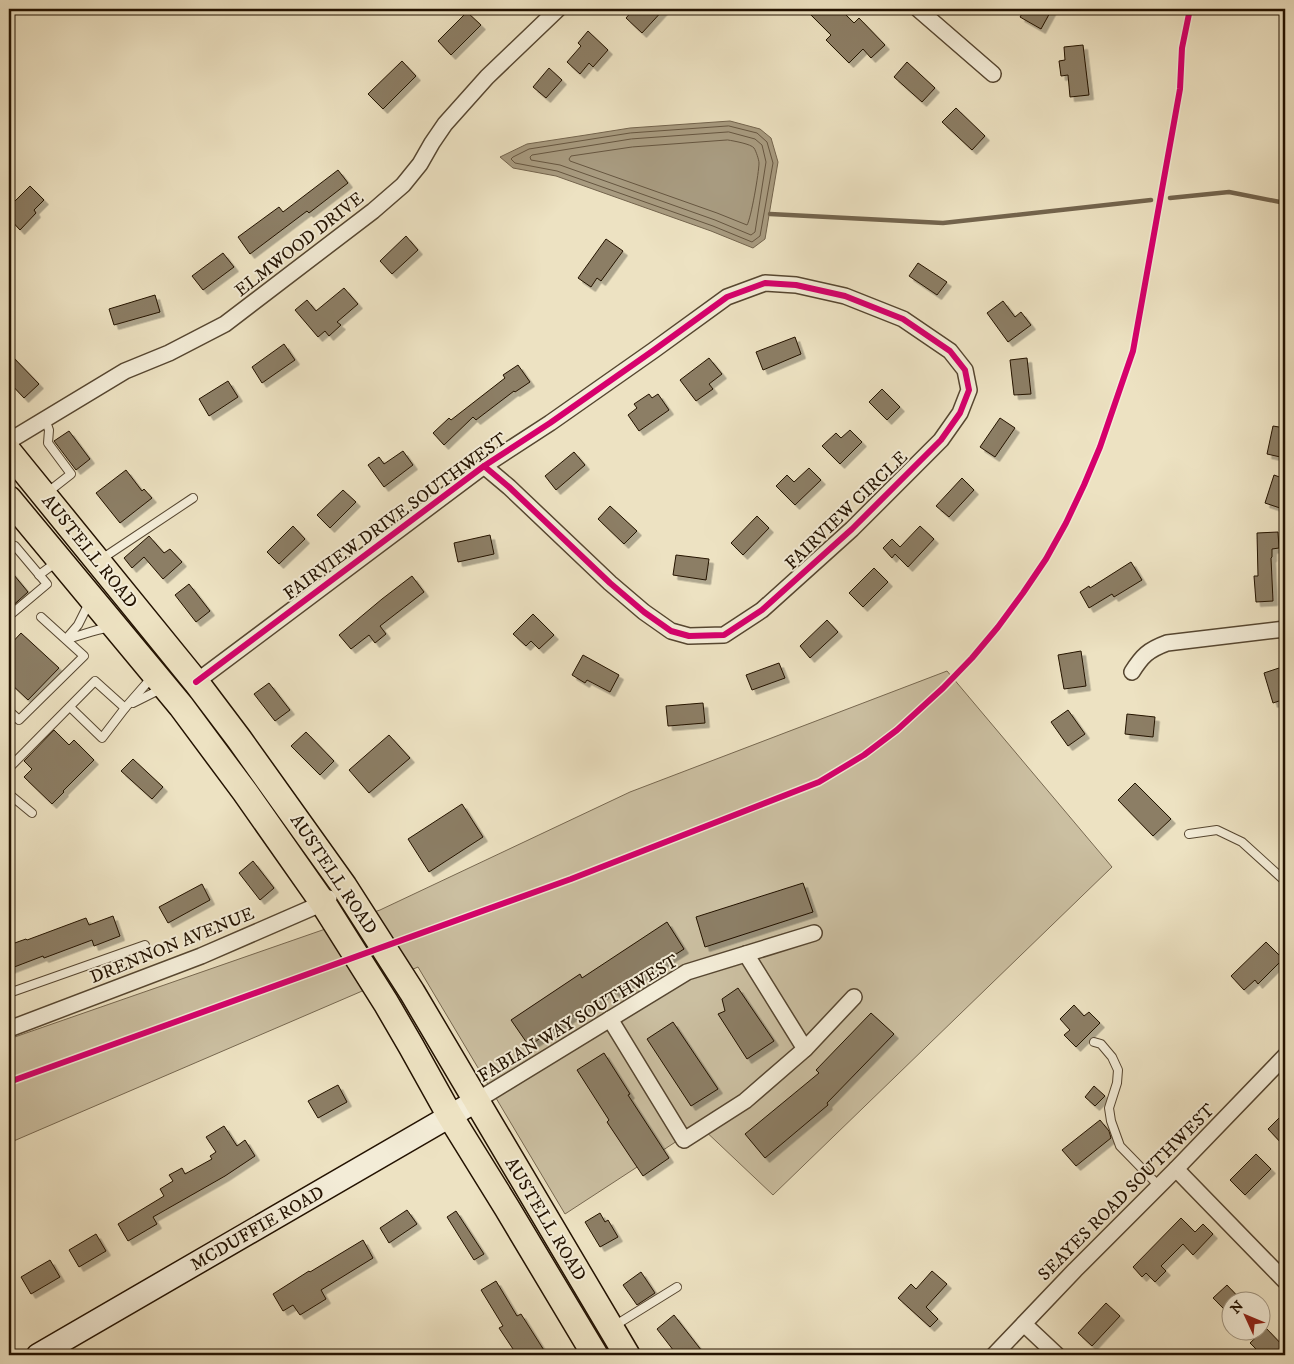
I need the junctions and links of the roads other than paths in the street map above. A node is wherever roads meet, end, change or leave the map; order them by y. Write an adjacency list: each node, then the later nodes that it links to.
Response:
1 (558, 9): 5 (street, ELMWOOD DRIVE)
2 (918, 9): 3 (street)
3 (993, 74)
4 (712, 308): 8 (street, FAIRVIEW DRIVE SOUTHWEST); 8 (street, FAIRVIEW CIRCLE)
5 (45, 419): 6 (street, ELMWOOD DRIVE); 9 (lane)
6 (9, 441)
7 (9, 452): 9 (main road, AUSTELL ROAD)
8 (484, 466): 24 (street, FAIRVIEW DRIVE SOUTHWEST)
9 (44, 495): 14 (main road, AUSTELL ROAD)
10 (193, 498): 14 (lane)
11 (9, 499): 13 (main road, AUSTELL ROAD)
12 (9, 552): 15 (lane)
13 (59, 560): 15 (lane); 16 (main road, AUSTELL ROAD)
14 (98, 562): 24 (main road, AUSTELL ROAD)
15 (39, 575): 17 (lane)
16 (91, 598): 19 (main road, AUSTELL ROAD); 21 (lane)
17 (9, 616)
18 (41, 617): 21 (lane)
19 (115, 628): 21 (lane); 23 (main road, AUSTELL ROAD)
20 (1285, 629): 22 (street)
21 (66, 639): 27 (lane)
22 (1132, 672)
23 (160, 681): 26 (lane); 26 (lane); 34 (main road, AUSTELL ROAD)
24 (196, 682): 33 (main road, AUSTELL ROAD)
25 (70, 707): 26 (lane); 26 (lane); 28 (lane)
26 (125, 708)
27 (9, 711)
28 (9, 768)
29 (9, 794): 30 (lane)
30 (32, 813)
31 (1189, 834): 32 (lane)
32 (1285, 881)
33 (350, 895): 34 (street, DRENNON AVENUE); 45 (main road, AUSTELL ROAD)
34 (327, 909): 41 (street, DRENNON AVENUE); 46 (main road, AUSTELL ROAD)
35 (814, 933): 37 (street, FABIAN WAY SOUTHWEST)
36 (144, 945): 38 (lane)
37 (746, 954): 40 (street, FABIAN WAY SOUTHWEST); 43 (street)
38 (9, 993)
39 (854, 997): 43 (street)
40 (610, 1018): 43 (street); 45 (street, FABIAN WAY SOUTHWEST)
41 (9, 1029)
42 (1094, 1042): 48 (lane)
43 (805, 1049)
44 (1285, 1056): 47 (street, SEAYES ROAD SOUTHWEST)
45 (476, 1101): 46 (street, MCDUFFIE ROAD); 52 (main road, AUSTELL ROAD)
46 (450, 1116): 53 (street, MCDUFFIE ROAD); 54 (main road, AUSTELL ROAD)
47 (1176, 1169): 48 (street, SEAYES ROAD SOUTHWEST); 49 (street)
48 (1159, 1186): 51 (street, SEAYES ROAD SOUTHWEST)
49 (1285, 1281)
50 (677, 1287): 52 (lane)
51 (1024, 1324): 56 (street, SEAYES ROAD SOUTHWEST); 57 (street)
52 (611, 1328): 55 (main road, AUSTELL ROAD)
53 (38, 1355)
54 (595, 1355)
55 (627, 1355)
56 (994, 1355)
57 (1057, 1355)

